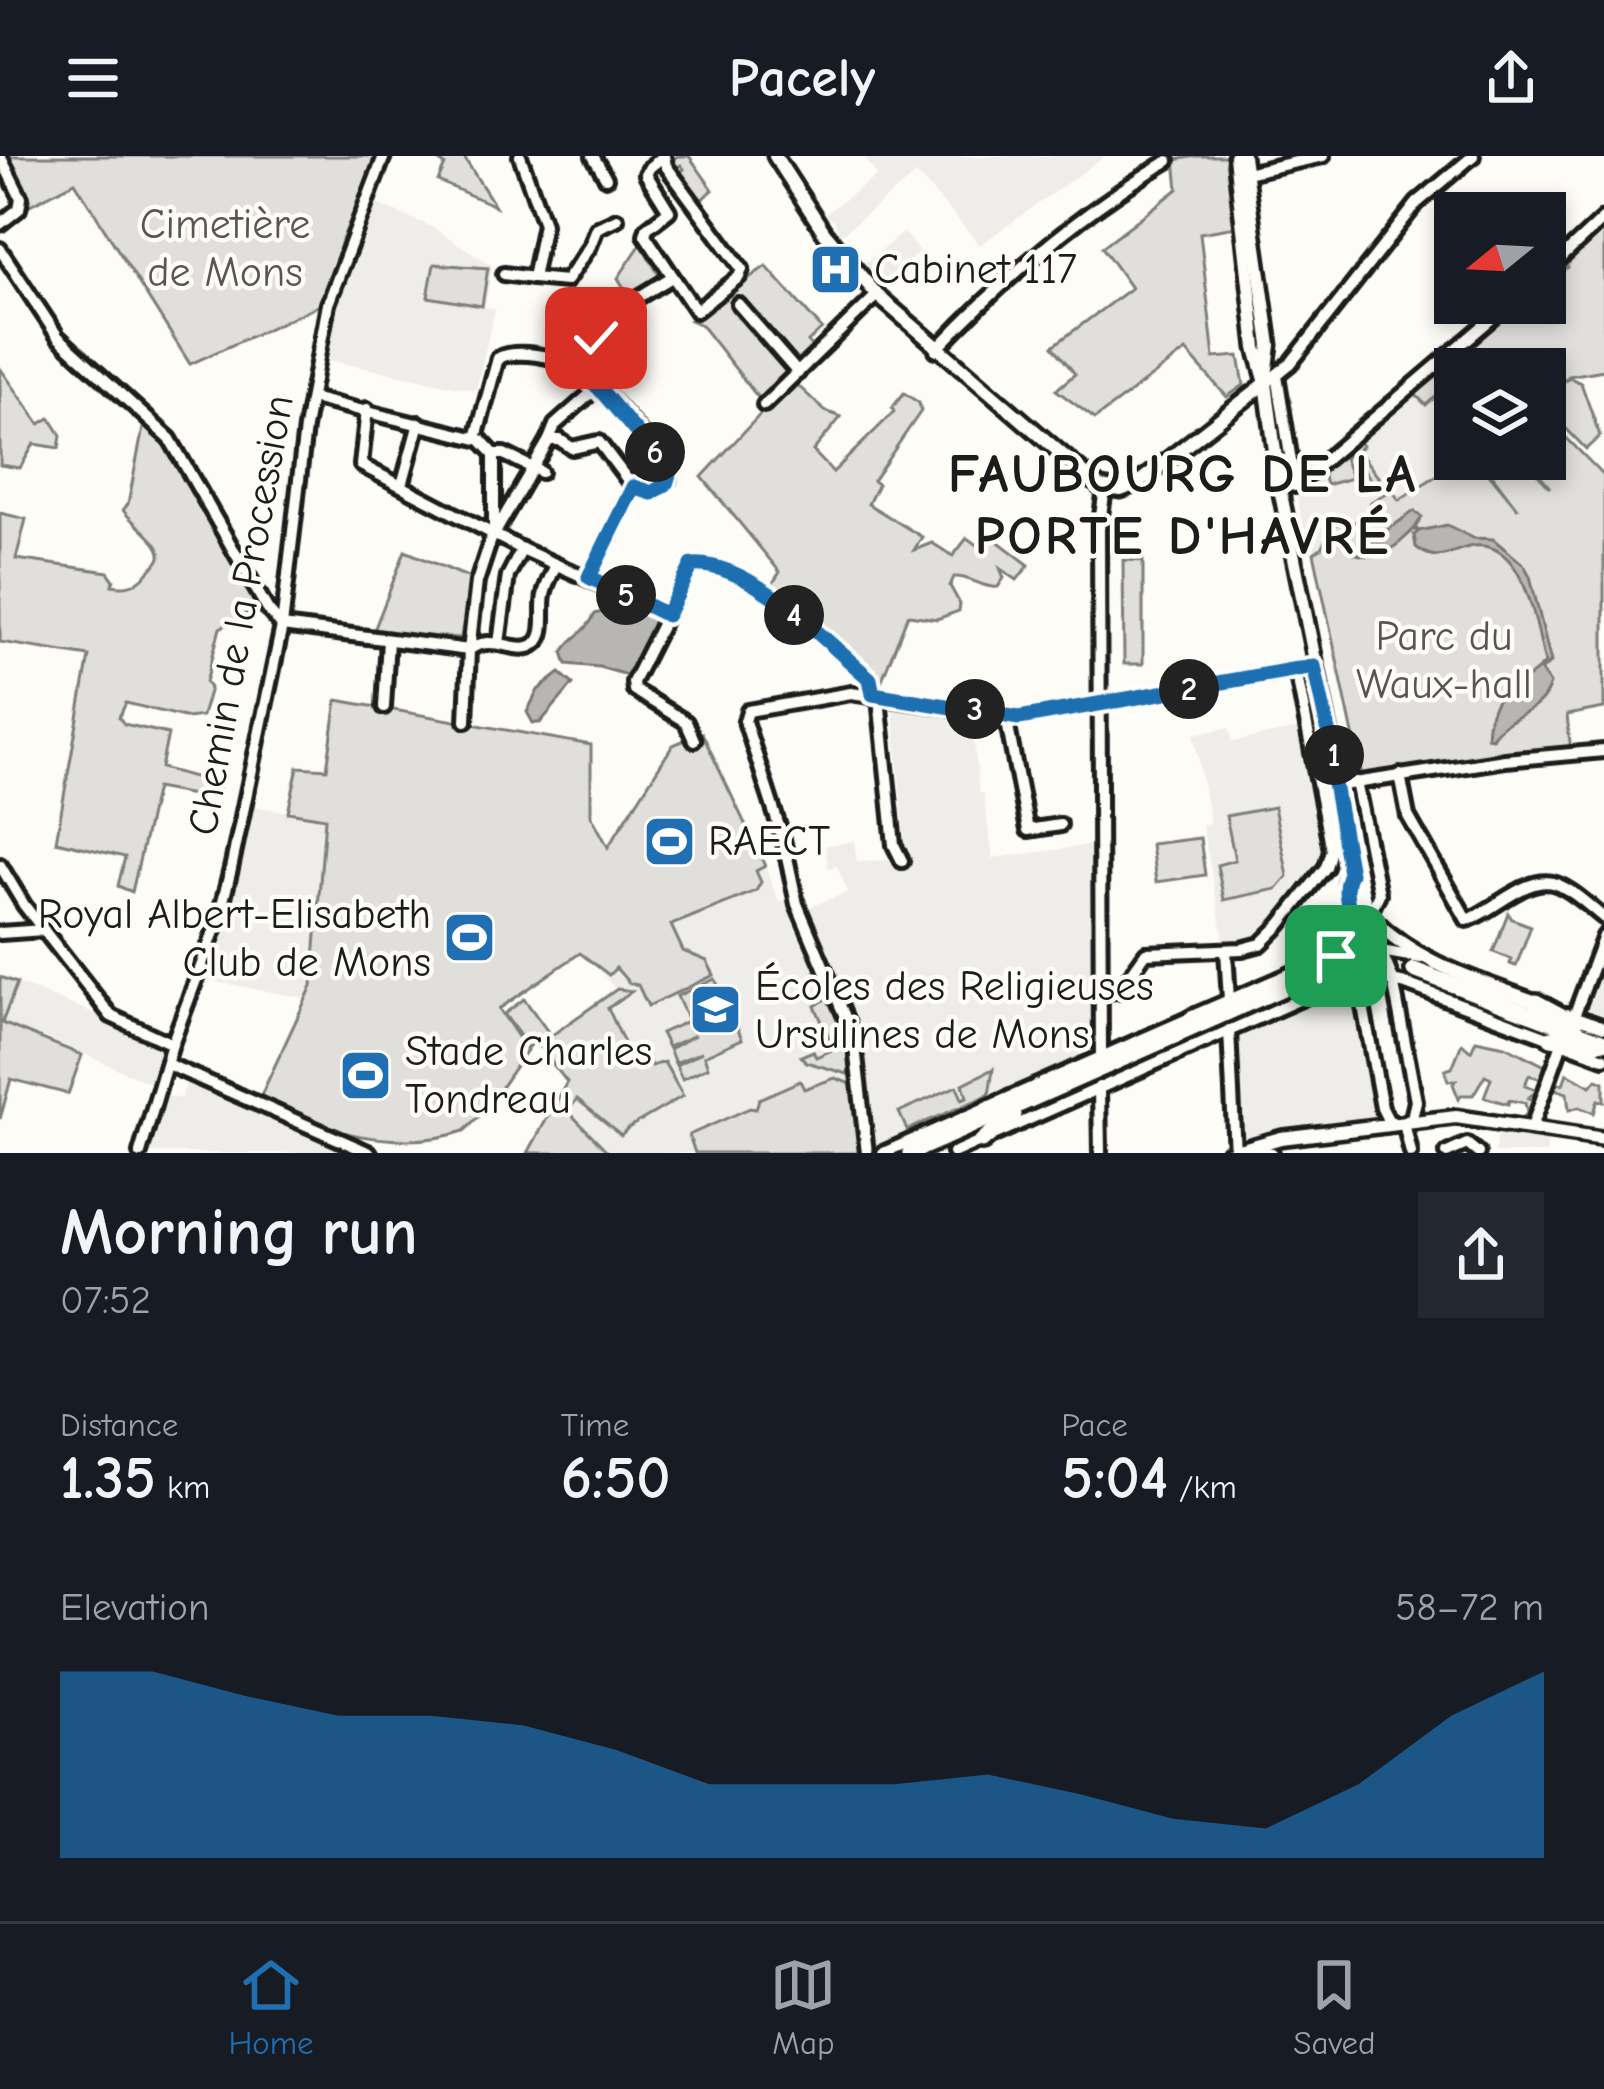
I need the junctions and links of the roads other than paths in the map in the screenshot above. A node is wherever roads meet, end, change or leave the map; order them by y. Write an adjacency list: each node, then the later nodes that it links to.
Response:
1 (0, 156): 14 (street)
2 (384, 156): 29 (street, Chemin de la Procession)
3 (520, 156): 19 (street)
4 (593, 156): 11 (street)
5 (775, 156): 20 (main road)
6 (1239, 156): 10 (main road); 27 (main road)
7 (1323, 156): 10 (street)
8 (1472, 156): 27 (street)
9 (1168, 161): 24 (street)
10 (1246, 172): 27 (main road)
11 (606, 178)
12 (1604, 218): 16 (street)
13 (616, 219): 19 (street)
14 (0, 224)
15 (0, 249): 46 (street)
16 (1566, 253)
17 (504, 274): 19 (street)
18 (672, 277): 18 (street); 23 (street)
19 (533, 278)
20 (878, 295): 24 (main road); 26 (street)
21 (738, 304): 26 (street)
22 (1485, 324): 39 (street)
23 (603, 336): 25 (street); 28 (street)
24 (936, 350): 40 (main road)
25 (567, 363): 28 (street); 33 (street)
26 (798, 373): 30 (street)
27 (1271, 379): 39 (main road); 40 (main road)
28 (593, 382): 34 (street); 38 (street)
29 (311, 398): 31 (street); 46 (street, Chemin de la Procession)
30 (764, 405)
31 (367, 409): 32 (street); 37 (street)
32 (419, 423): 33 (street); 37 (street)
33 (476, 438): 35 (street)
34 (549, 440): 36 (street); 38 (street)
35 (494, 454): 36 (street); 41 (street)
36 (536, 470): 41 (street)
37 (402, 485): 41 (street)
38 (633, 487): 44 (street)
39 (1287, 487): 50 (main road)
40 (1105, 489): 54 (street)
41 (494, 533): 42 (street); 49 (street)
42 (522, 550): 43 (street); 48 (street)
43 (555, 567): 44 (street); 48 (street)
44 (589, 577): 45 (street)
45 (667, 615): 52 (street); 57 (street)
46 (282, 626): 47 (street); 83 (street, Chemin de la Procession)
47 (388, 640): 49 (street); 53 (street)
48 (500, 643): 49 (street)
49 (470, 650): 56 (street)
50 (1314, 666): 51 (street); 60 (main road)
51 (1296, 670): 54 (street); 70 (street)
52 (878, 695): 55 (street); 62 (street); 98 (street)
53 (384, 706)
54 (1099, 706): 55 (street); 74 (street)
55 (1006, 717): 61 (street)
56 (466, 721)
57 (694, 740)
58 (1604, 751): 59 (street)
59 (1400, 775): 60 (street); 66 (street)
60 (1345, 780): 64 (main road); 65 (main road); 65 (street)
61 (1060, 825)
62 (902, 861)
63 (0, 866): 67 (street)
64 (1350, 873): 72 (main road); 72 (main road)
65 (1369, 915): 71 (main road); 73 (main road)
66 (1604, 918)
67 (44, 930): 68 (street); 83 (street)
68 (0, 933)
69 (1604, 936): 77 (street)
70 (1226, 950): 74 (street); 75 (street)
71 (1381, 951): 72 (street); 73 (street); 73 (street)
72 (1350, 962): 73 (street); 73 (street); 75 (main road); 80 (street); 85 (highway); 90 (street)
73 (1406, 977): 76 (main road); 81 (street); 82 (highway); 90 (street)
74 (1100, 992): 85 (street)
75 (1229, 1000): 78 (main road)
76 (1536, 1002): 77 (street); 82 (highway)
77 (1574, 1016): 79 (street)
78 (1190, 1018): 85 (highway)
79 (1604, 1027)
80 (1229, 1030): 87 (street); 95 (street)
81 (1557, 1041): 82 (highway); 84 (street); 92 (street)
82 (1604, 1042)
83 (172, 1044): 86 (street, Chemin de la Procession)
84 (1604, 1058)
85 (1104, 1062): 88 (highway); 91 (street)
86 (167, 1064): 96 (street, Chemin de la Procession); 97 (street)
87 (1099, 1087): 94 (street); 102 (street)
88 (1041, 1096): 89 (highway); 94 (highway)
89 (988, 1119): 91 (highway); 100 (highway)
90 (1400, 1124): 92 (main road); 95 (main road); 104 (street)
91 (949, 1125): 99 (street)
92 (1532, 1127): 93 (main road)
93 (1604, 1139)
94 (982, 1141): 101 (street)
95 (1235, 1151): 103 (street)
96 (140, 1153)
97 (370, 1153)
98 (867, 1153)
99 (883, 1153)
100 (910, 1153)
101 (953, 1153)
102 (1100, 1153)
103 (1272, 1153)
104 (1411, 1153)
105 (1447, 1153): 106 (street)
106 (1478, 1153)

